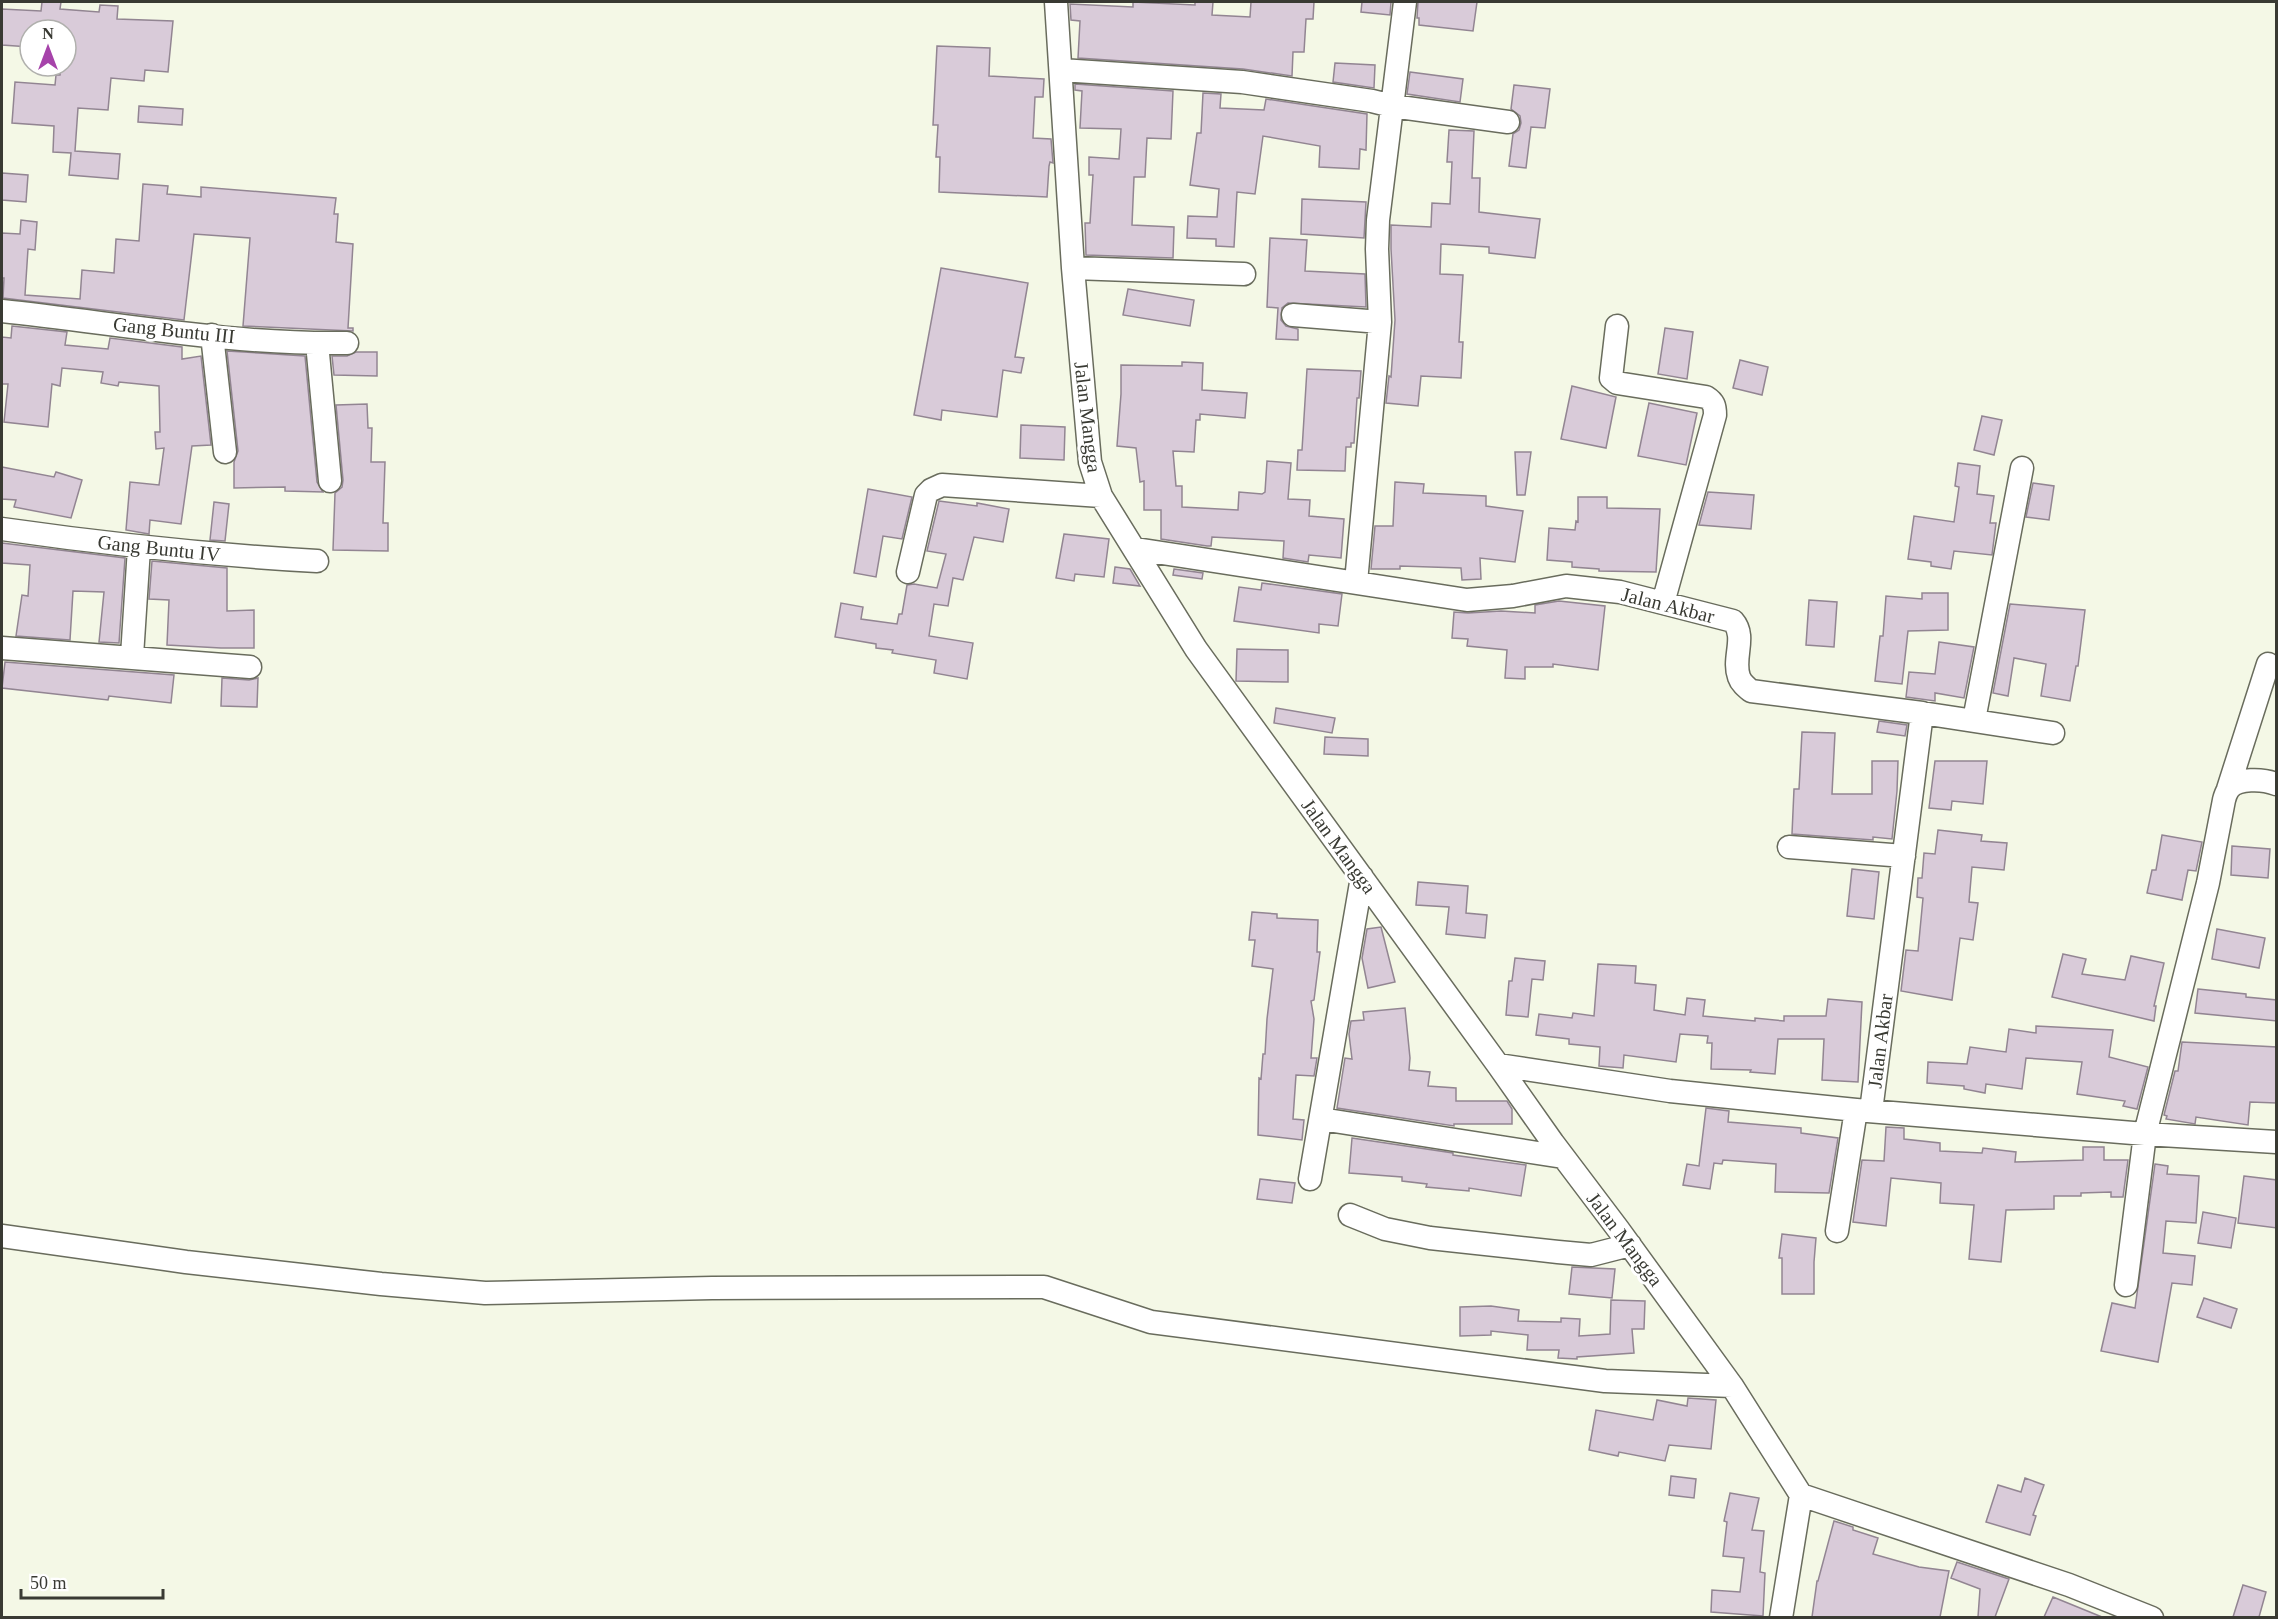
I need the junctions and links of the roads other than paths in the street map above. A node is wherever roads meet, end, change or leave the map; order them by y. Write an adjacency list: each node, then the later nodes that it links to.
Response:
1 (1056, 2): 3 (street, Jalan Mangga)
2 (1405, 2): 4 (street)
3 (1061, 70): 4 (street); 6 (street, Jalan Mangga)
4 (1392, 106): 5 (street); 10 (street)
5 (1508, 122)
6 (1072, 268): 7 (street); 18 (street, Jalan Mangga)
7 (1244, 274)
8 (2, 312): 12 (street, Gang Buntu III)
9 (1293, 315): 10 (street)
10 (1380, 322): 24 (street)
11 (1617, 326): 25 (street)
12 (212, 335): 13 (street, Gang Buntu III); 15 (street)
13 (316, 343): 14 (street, Gang Buntu III); 17 (street)
14 (347, 343)
15 (225, 452)
16 (2022, 468): 31 (street)
17 (330, 481)
18 (1101, 496): 21 (street, Jalan Mangga); 23 (street)
19 (2, 529): 20 (street, Gang Buntu IV)
20 (139, 548): 22 (street, Gang Buntu IV); 27 (street)
21 (1136, 549): 24 (street, Jalan Akbar); 37 (street, Jalan Mangga)
22 (317, 561)
23 (908, 572)
24 (1356, 582): 25 (street, Jalan Akbar)
25 (1663, 603): 30 (street, Jalan Akbar)
26 (2, 648): 27 (street)
27 (132, 656): 29 (street)
28 (2268, 664): 34 (street)
29 (250, 667)
30 (1922, 712): 31 (street); 36 (street, Jalan Akbar)
31 (1974, 720): 32 (street)
32 (2054, 733)
33 (2277, 784): 34 (street)
34 (2228, 789): 41 (street)
35 (1789, 847): 36 (street)
36 (1904, 856): 39 (street, Jalan Akbar)
37 (1362, 877): 38 (street, Jalan Mangga); 40 (street)
38 (1498, 1065): 39 (street); 43 (street, Jalan Mangga)
39 (1864, 1111): 41 (street); 46 (street, Jalan Akbar)
40 (1321, 1119): 43 (street); 44 (street)
41 (2145, 1134): 42 (street); 49 (street)
42 (2277, 1142)
43 (1563, 1157): 48 (street, Jalan Mangga)
44 (1310, 1179)
45 (1350, 1215): 48 (street)
46 (1837, 1231)
47 (2, 1236): 50 (street)
48 (1630, 1245): 50 (street, Jalan Mangga)
49 (2126, 1285)
50 (1732, 1386): 51 (street, Jalan Mangga)
51 (1801, 1495): 52 (street); 53 (street)
52 (2138, 1615)
53 (1781, 1617)

